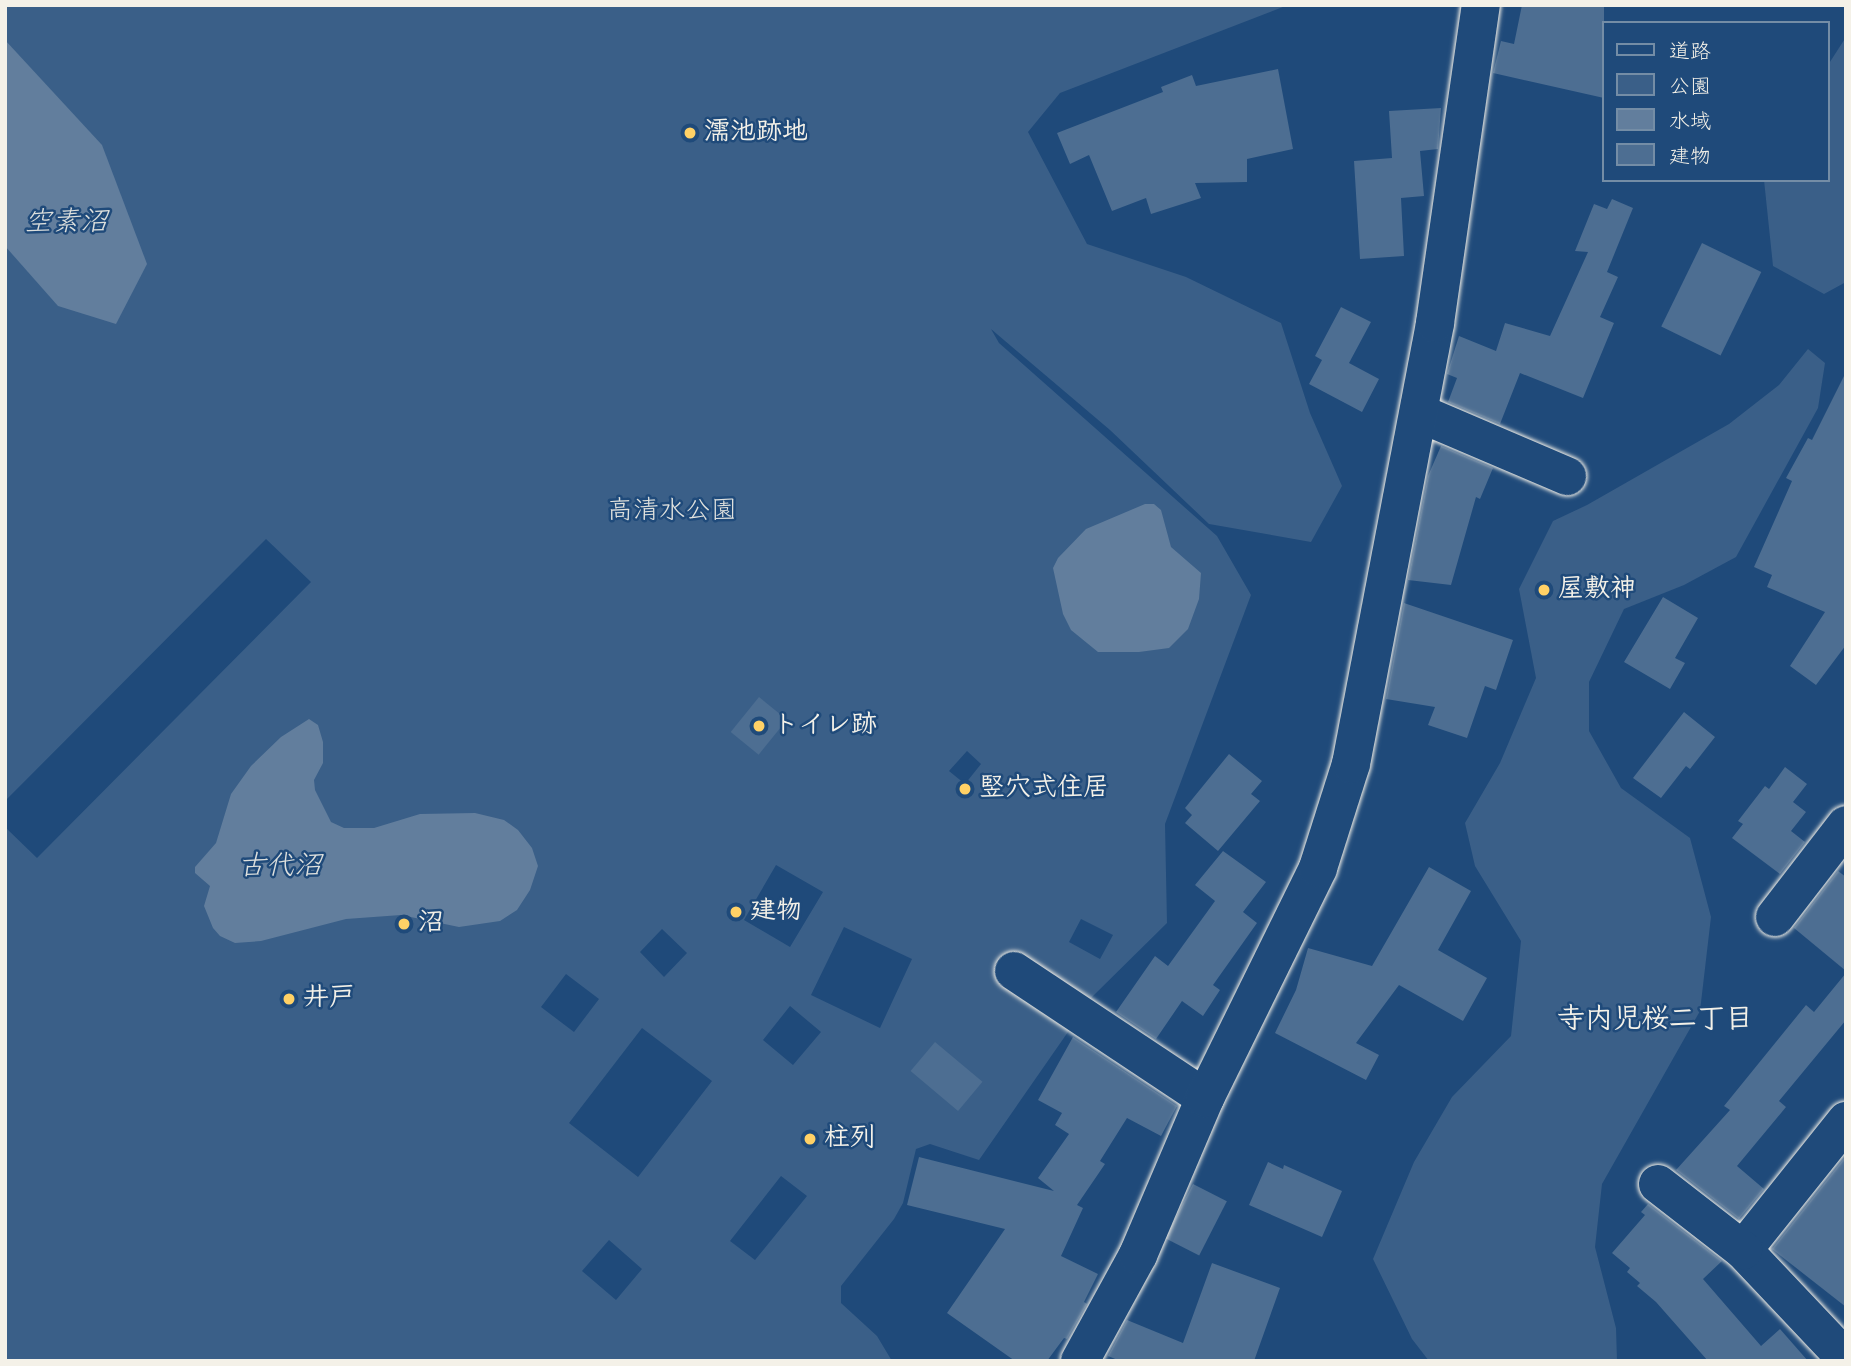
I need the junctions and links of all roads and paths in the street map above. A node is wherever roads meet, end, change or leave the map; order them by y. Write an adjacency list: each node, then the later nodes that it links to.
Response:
1 (1480, 5): 2 (street)
2 (1419, 413): 3 (street); 7 (street)
3 (1567, 475)
4 (1846, 825): 5 (street)
5 (1775, 917)
6 (1014, 971): 7 (street)
7 (1205, 1098): 12 (street)
8 (1846, 1121): 10 (street)
9 (1658, 1184): 10 (street)
10 (1743, 1250): 11 (street)
11 (1846, 1359)
12 (1080, 1361)

